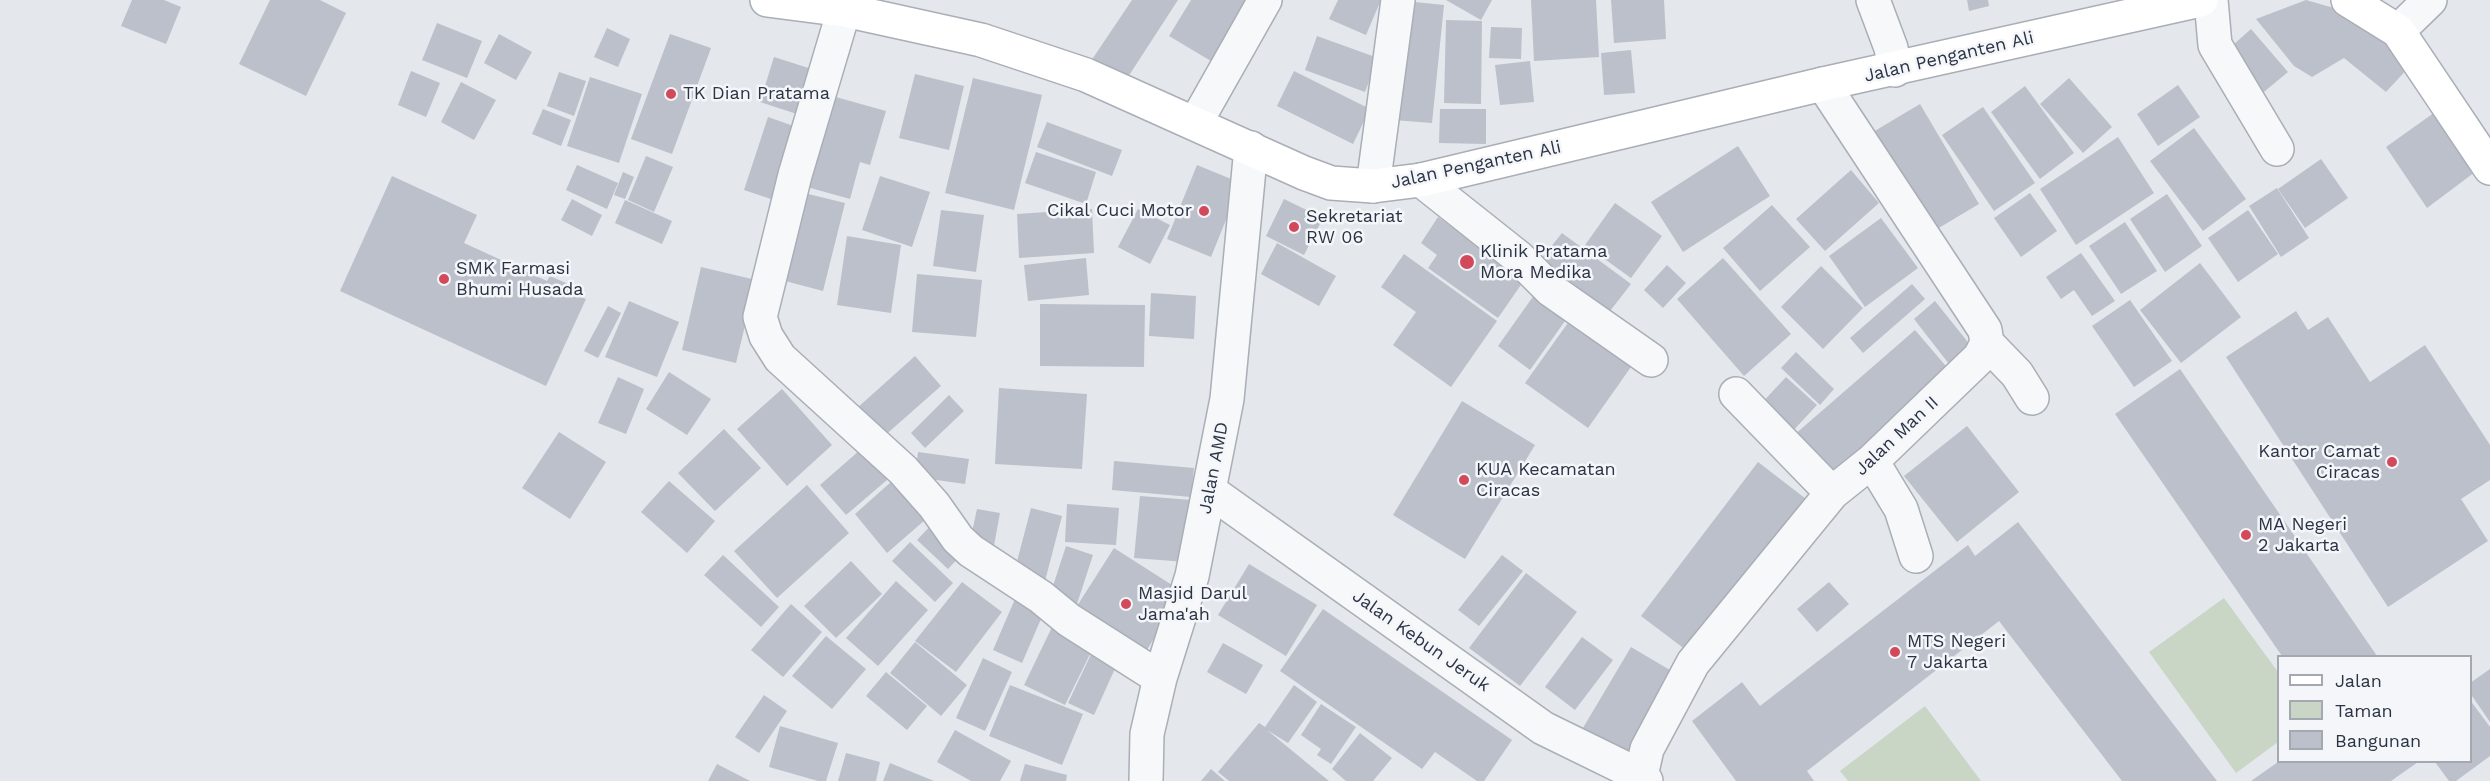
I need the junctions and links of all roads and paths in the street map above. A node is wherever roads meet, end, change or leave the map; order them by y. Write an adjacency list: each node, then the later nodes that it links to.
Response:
1 (767, 0): 9 (street, Jalan Penganten Ali)
2 (1264, 0): 13 (street)
3 (1398, 0): 18 (street)
4 (1873, 0): 11 (street)
5 (2201, 0): 11 (street, Jalan Penganten Ali)
6 (2211, 0): 15 (street)
7 (2348, 0): 10 (street)
8 (2430, 0): 10 (street)
9 (844, 10): 13 (street, Jalan Penganten Ali); 27 (street)
10 (2398, 31): 16 (street)
11 (1895, 70): 12 (street, Jalan Penganten Ali)
12 (1823, 84): 17 (street, Jalan Penganten Ali); 19 (street)
13 (1196, 122): 14 (street, Jalan Penganten Ali)
14 (1251, 148): 18 (street, Jalan Penganten Ali); 24 (street, Jalan AMD)
15 (2277, 149)
16 (2490, 168)
17 (1421, 180): 18 (street, Jalan Penganten Ali); 20 (street)
18 (1373, 186)
19 (1987, 343): 22 (street); 23 (street, Jalan Man II)
20 (1652, 360)
21 (1736, 394): 25 (street)
22 (2032, 398)
23 (1872, 461): 25 (street, Jalan Man II); 26 (street)
24 (1210, 491): 27 (street, Jalan AMD); 28 (street, Jalan Kebun Jeruk)
25 (1832, 493): 28 (street, Jalan Man II)
26 (1916, 556)
27 (1160, 678): 29 (street, Jalan AMD)
28 (1644, 779)
29 (1146, 781)

